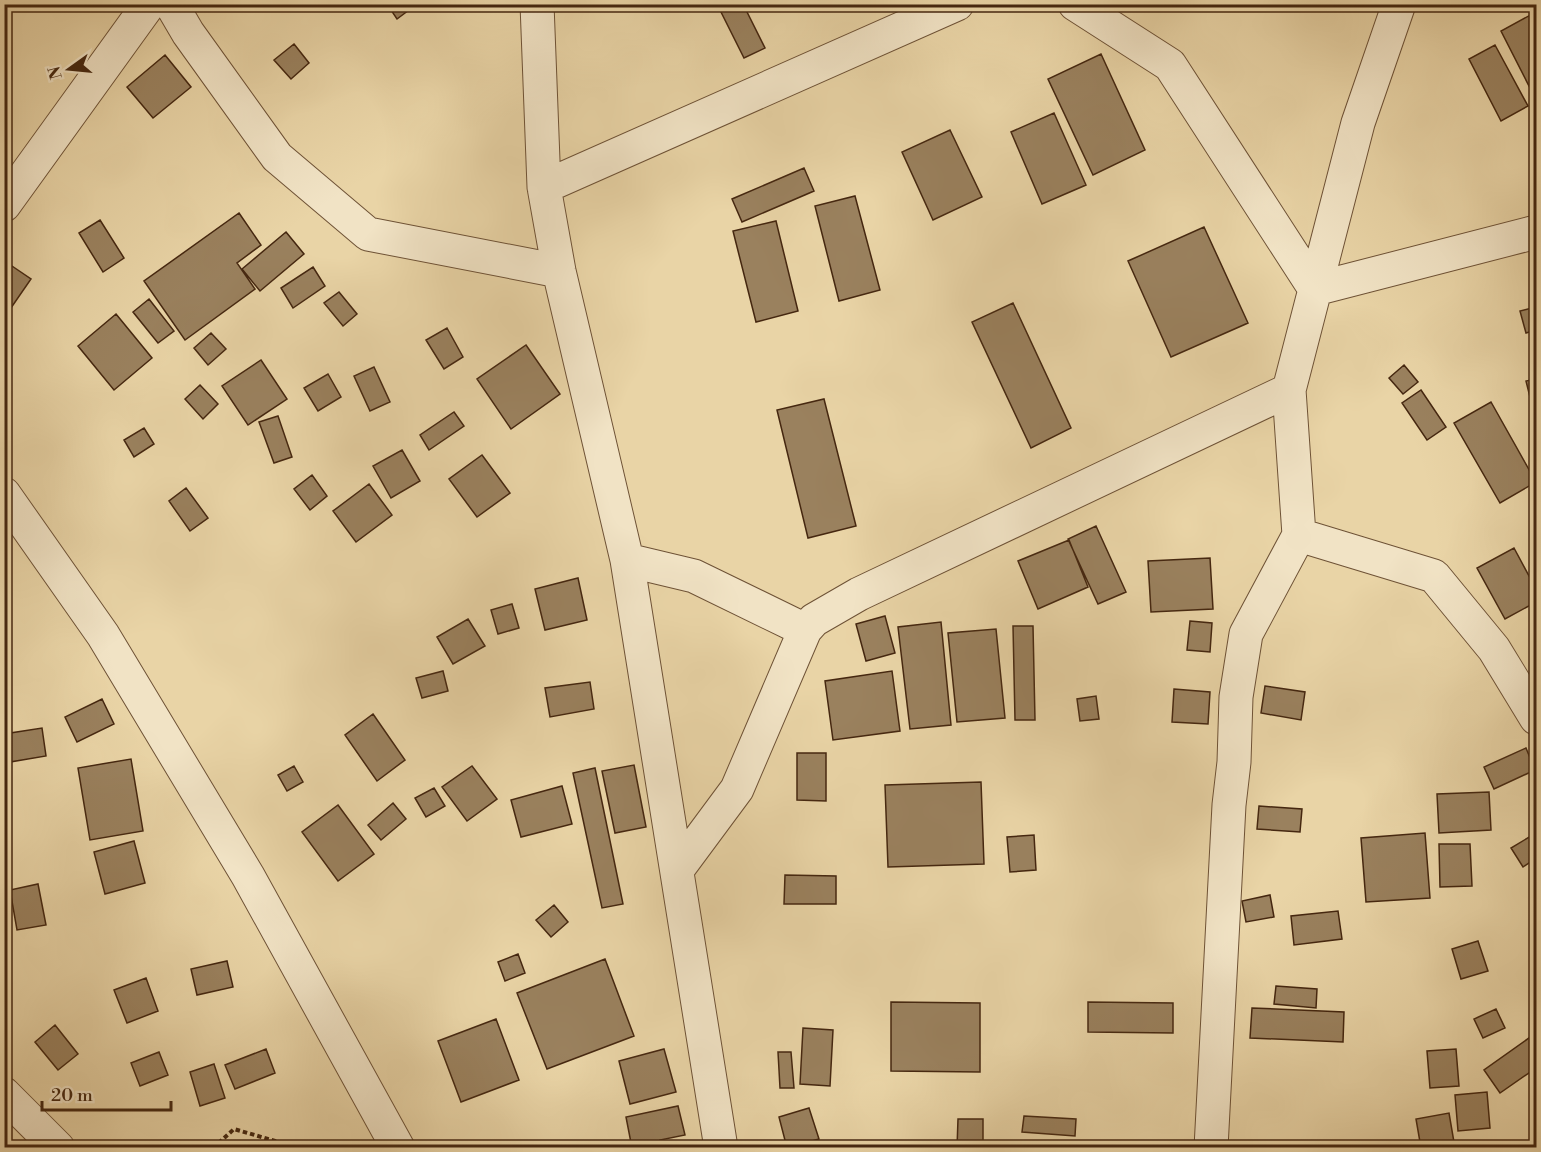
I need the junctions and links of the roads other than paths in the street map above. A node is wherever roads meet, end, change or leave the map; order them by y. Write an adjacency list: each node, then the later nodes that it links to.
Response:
1 (149, 4): 8 (street)
2 (171, 4): 10 (street)
3 (537, 4): 7 (street)
4 (957, 4): 7 (street)
5 (1075, 4): 11 (street)
6 (1399, 4): 11 (street)
7 (544, 187): 10 (street)
8 (4, 205)
9 (1536, 232): 11 (street)
10 (559, 271): 15 (street)
11 (1315, 289): 12 (street)
12 (1289, 390): 14 (street); 16 (street)
13 (4, 494): 21 (street)
14 (1299, 535): 17 (street); 23 (street)
15 (627, 560): 16 (street); 18 (street)
16 (805, 630): 18 (street)
17 (1536, 718)
18 (678, 870): 22 (street)
19 (4, 1094): 20 (street)
20 (58, 1148)
21 (398, 1148)
22 (721, 1148)
23 (1211, 1148)

